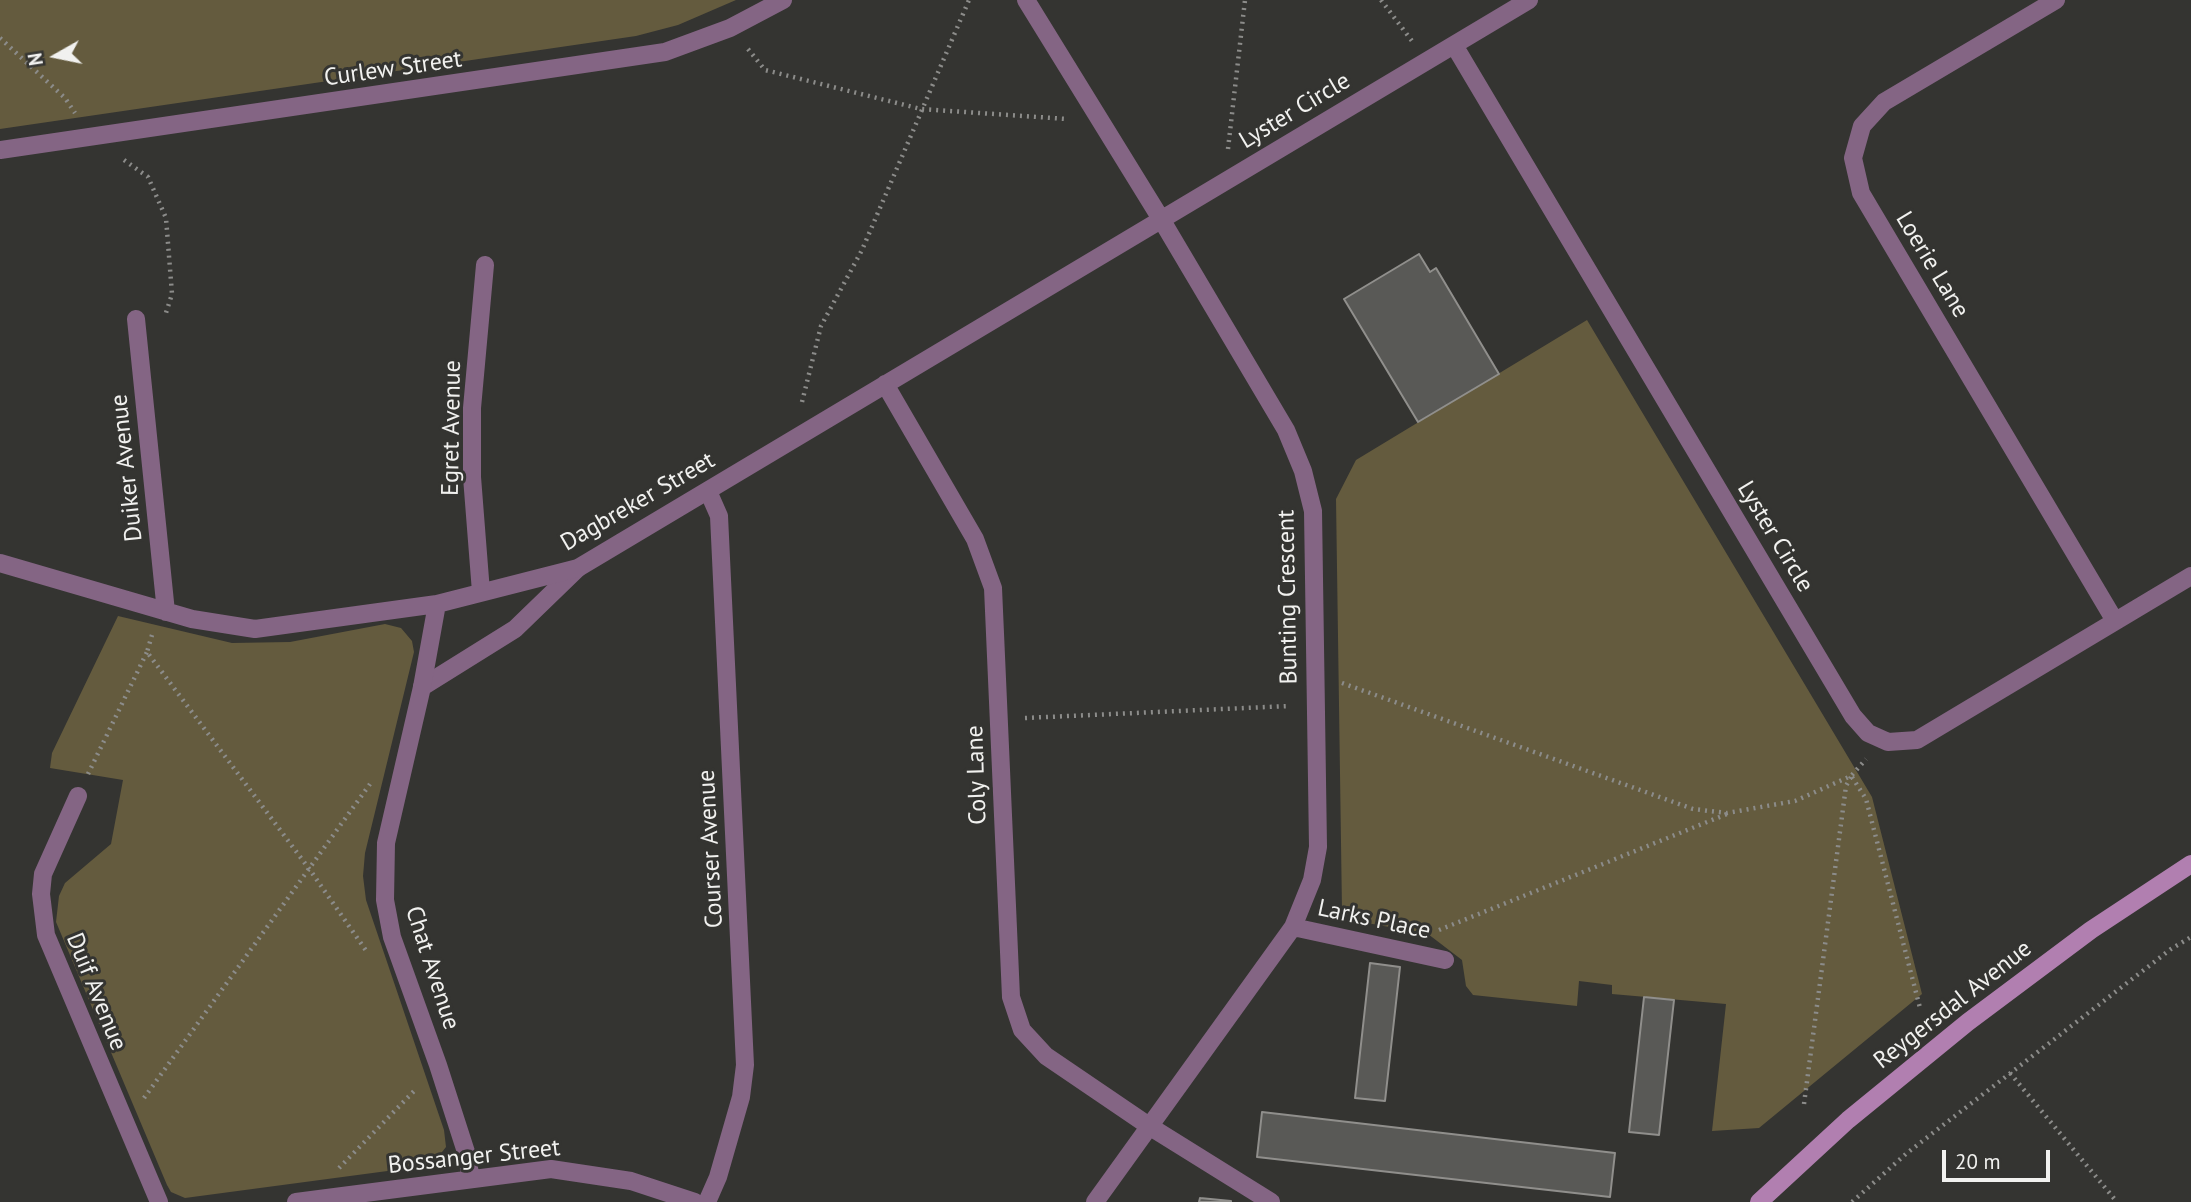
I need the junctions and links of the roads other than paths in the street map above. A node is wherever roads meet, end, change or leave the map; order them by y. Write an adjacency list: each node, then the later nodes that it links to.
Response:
1 (783, 0): 6 (street, Curlew Street)
2 (1026, 0): 7 (street, Bunting Crescent)
3 (1529, 0): 5 (street, Lyster Circle)
4 (2056, 0): 18 (street, Loerie Lane)
5 (1454, 45): 7 (street, Lyster Circle); 18 (street, Lyster Circle)
6 (0, 150)
7 (1161, 219): 10 (street, Dagbreker Street); 22 (street, Bunting Crescent)
8 (485, 265): 15 (street, Egret Avenue)
9 (136, 318): 17 (street, Duiker Avenue)
10 (885, 384): 11 (street, Dagbreker Street); 24 (street, Coly Lane)
11 (708, 491): 13 (street, Dagbreker Street); 29 (street, Courser Avenue)
12 (0, 563): 17 (street, Dagbreker Street)
13 (578, 568): 15 (street, Dagbreker Street); 19 (street)
14 (2191, 576): 18 (street)
15 (481, 592): 16 (street, Dagbreker Street)
16 (437, 604): 17 (street, Dagbreker Street); 19 (street, Chat Avenue)
17 (166, 612)
18 (2115, 621)
19 (422, 687): 25 (street, Chat Avenue)
20 (78, 796): 26 (street, Duif Avenue)
21 (2191, 864): 32 (main road, Reygersdal Avenue)
22 (1293, 927): 23 (street, Larks Place); 24 (street, Bunting Crescent)
23 (1445, 960)
24 (1149, 1126): 30 (street, Bunting Crescent); 31 (street, Coly Lane)
25 (471, 1179): 27 (street, Bossanger Street); 28 (street, Bossanger Street)
26 (159, 1202)
27 (296, 1202)
28 (695, 1202)
29 (707, 1202)
30 (1095, 1202)
31 (1271, 1202)
32 (1759, 1202)

